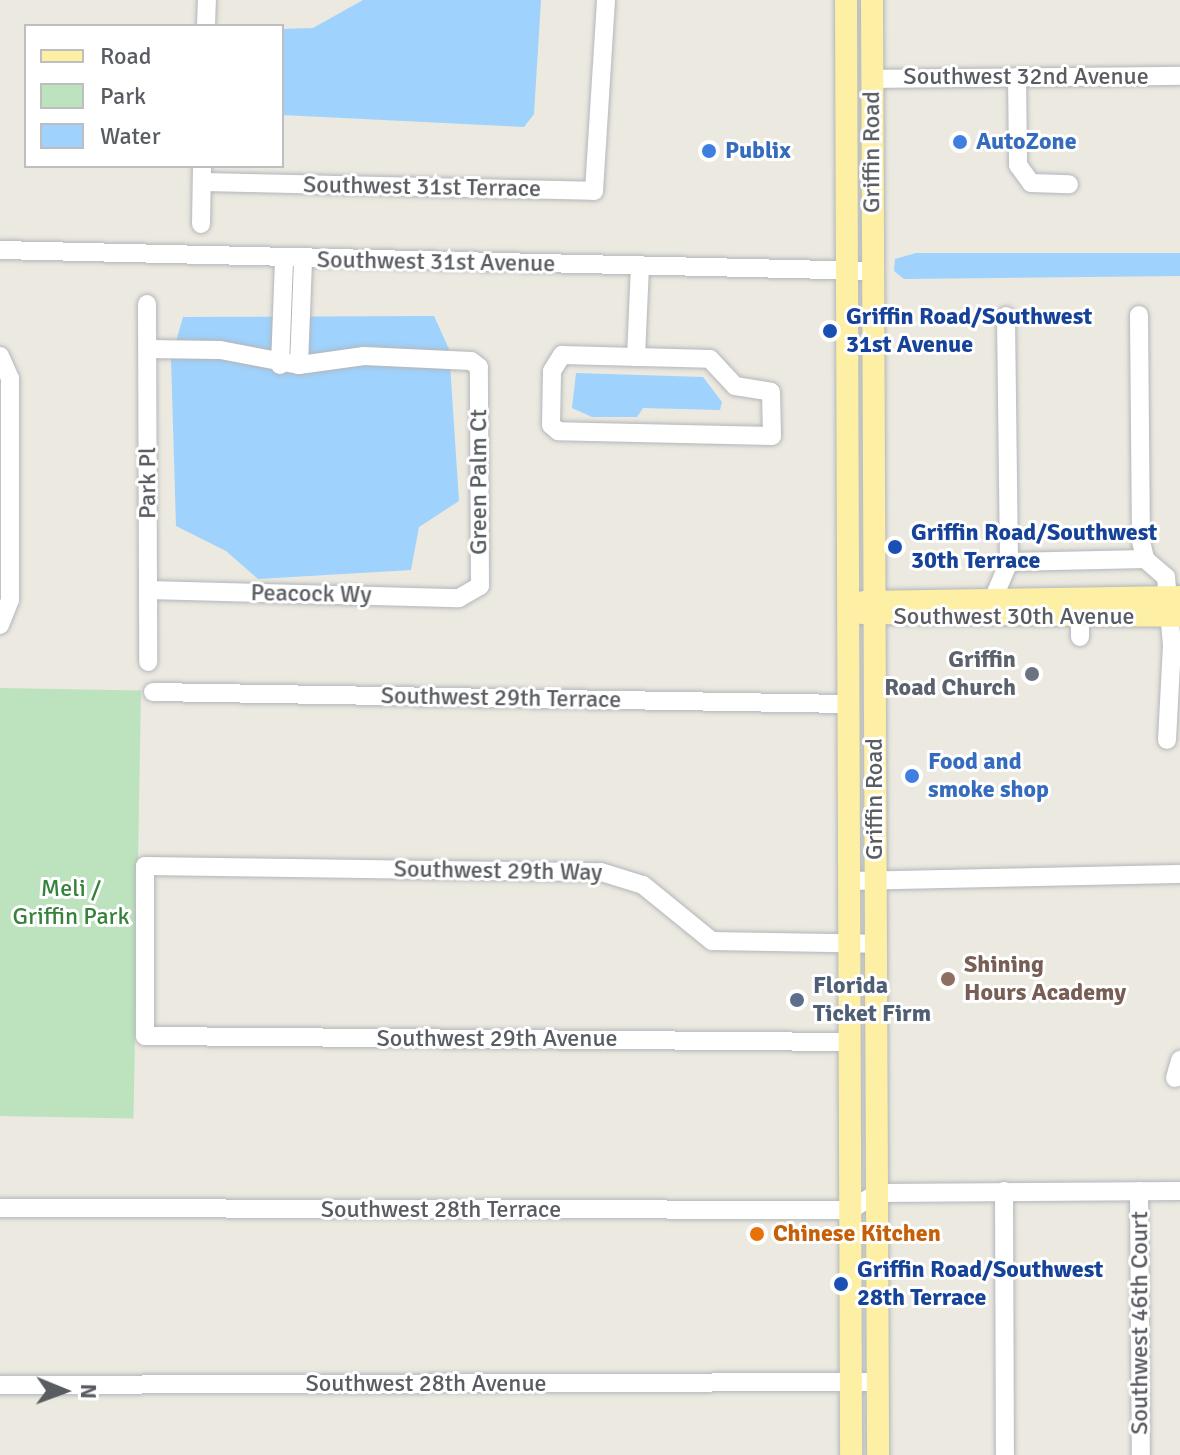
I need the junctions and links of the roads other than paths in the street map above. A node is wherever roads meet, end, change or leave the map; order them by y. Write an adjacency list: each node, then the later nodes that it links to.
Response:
1 (207, 0): 5 (street)
2 (606, 0): 9 (street, Southwest 31st Terrace)
3 (872, 0): 8 (main road, Griffin Road)
4 (846, 6): 8 (main road); 15 (main road, Griffin Road)
5 (206, 24)
6 (1180, 76): 7 (street, Southwest 32nd Avenue)
7 (1017, 77): 8 (street, Southwest 32nd Avenue); 10 (street)
8 (872, 79): 16 (main road, Griffin Road)
9 (202, 174): 11 (street)
10 (1069, 184)
11 (201, 224)
12 (0, 250): 13 (street, Southwest 31st Avenue)
13 (293, 259): 14 (street, Southwest 31st Avenue); 23 (street); 24 (street)
14 (640, 267): 15 (street, Southwest 31st Avenue); 22 (street)
15 (846, 271): 16 (street, Southwest 31st Avenue); 32 (main road, Griffin Road)
16 (873, 271): 31 (main road, Griffin Road)
17 (147, 304): 20 (street, Park Pl)
18 (1139, 315): 25 (street)
19 (1006, 316): 26 (street)
20 (148, 349): 23 (street); 27 (street, Park Pl)
21 (1, 356): 33 (street)
22 (636, 357): 22 (street)
23 (280, 365): 24 (street)
24 (299, 365): 28 (street, Green Palm Ct)
25 (1145, 559): 26 (street); 30 (street)
26 (1009, 562): 29 (street)
27 (148, 590): 28 (street, Peacock Wy); 34 (street, Park Pl)
28 (474, 594)
29 (994, 597): 30 (main road, Southwest 30th Avenue); 31 (main road, Southwest 30th Avenue)
30 (1173, 606): 31 (main road, Southwest 30th Avenue); 37 (street)
31 (875, 607): 32 (main road, Southwest 30th Avenue); 39 (main road, Griffin Road)
32 (848, 608): 36 (main road, Griffin Road)
33 (2, 625)
34 (148, 662)
35 (153, 692): 36 (street, Southwest 29th Terrace)
36 (848, 704): 40 (main road, Griffin Road)
37 (1167, 740)
38 (1180, 874): 39 (street)
39 (875, 876): 40 (street); 42 (main road, Griffin Road)
40 (848, 881): 41 (main road, Griffin Road)
41 (848, 944): 42 (street, Southwest 29th Way); 43 (street, Southwest 29th Way); 44 (main road, Griffin Road)
42 (876, 944): 48 (main road, Griffin Road)
43 (145, 1036): 44 (street, Southwest 29th Avenue)
44 (849, 1042): 50 (main road, Griffin Road)
45 (1004, 1191): 46 (street); 48 (street); 56 (street)
46 (1139, 1191): 47 (street); 57 (street, Southwest 46th Court)
47 (1180, 1191)
48 (877, 1193): 50 (street); 52 (main road, Griffin Road)
49 (0, 1208): 50 (street, Southwest 28th Terrace)
50 (850, 1210): 51 (main road, Griffin Road)
51 (851, 1382): 52 (street, Southwest 28th Avenue); 53 (street, Southwest 28th Avenue); 54 (main road, Griffin Road)
52 (878, 1382): 55 (main road, Griffin Road)
53 (0, 1385)
54 (851, 1455)
55 (878, 1455)
56 (1005, 1455)
57 (1141, 1455)

